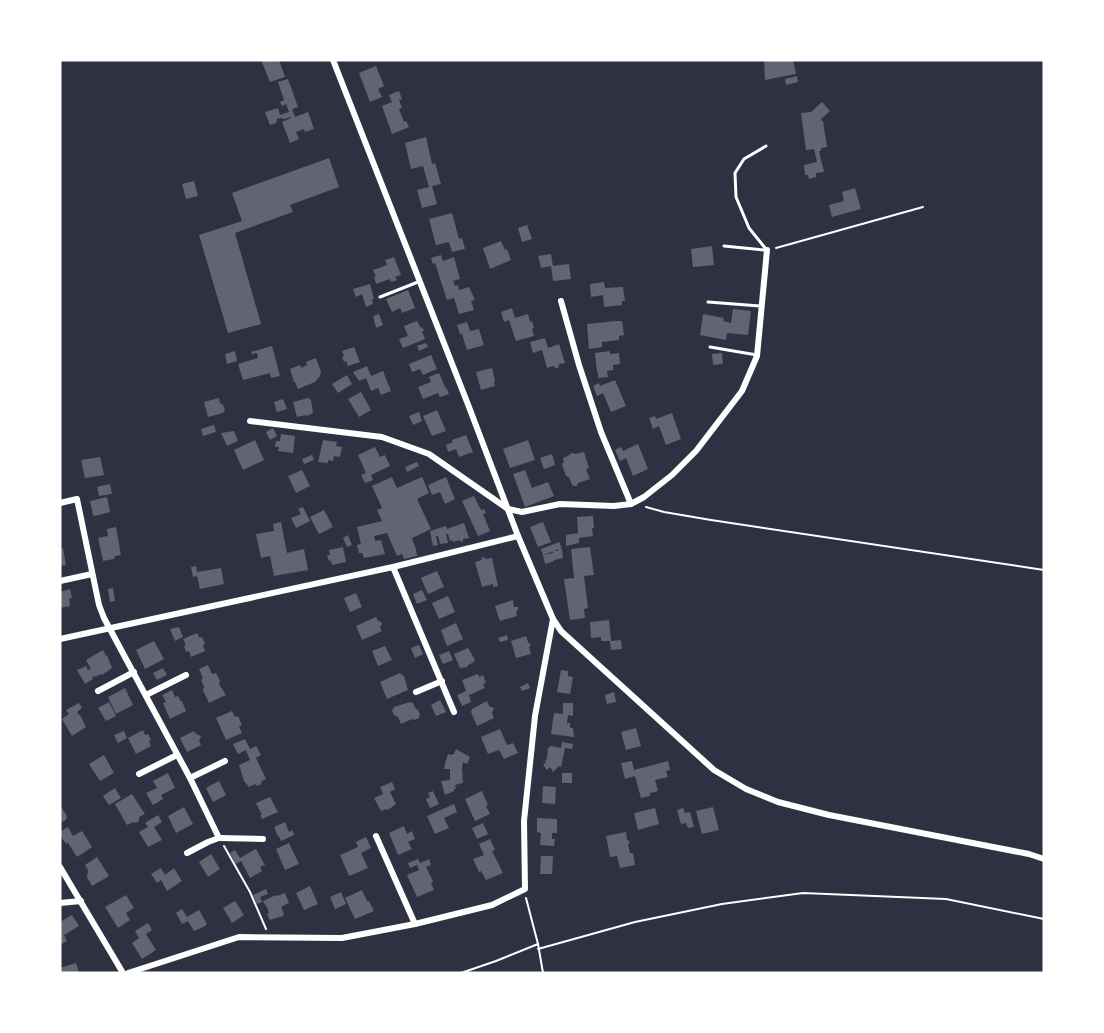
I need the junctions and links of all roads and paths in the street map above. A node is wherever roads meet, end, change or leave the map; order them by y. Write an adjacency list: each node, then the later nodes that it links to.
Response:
1 (333, 60): 6 (street)
2 (766, 146): 5 (lane)
3 (923, 207): 5 (path)
4 (724, 246): 5 (lane)
5 (767, 250): 10 (street)
6 (420, 281): 7 (lane); 16 (street)
7 (380, 297)
8 (561, 301): 15 (street)
9 (708, 302): 10 (lane)
10 (762, 306): 12 (street)
11 (710, 347): 12 (lane)
12 (757, 354): 15 (street)
13 (250, 421): 16 (street)
14 (60, 502): 20 (street)
15 (633, 504): 16 (street); 19 (path)
16 (508, 509): 17 (street)
17 (518, 536): 18 (street); 22 (street)
18 (393, 567): 23 (street); 27 (street)
19 (1044, 570)
20 (92, 574): 21 (street); 23 (street)
21 (60, 581)
22 (553, 619): 40 (street); 46 (street)
23 (110, 628): 24 (street); 25 (street)
24 (60, 639)
25 (134, 672): 28 (street); 30 (street)
26 (186, 675): 30 (street)
27 (442, 681): 29 (street); 31 (street)
28 (98, 691)
29 (416, 692)
30 (146, 695): 32 (street)
31 (454, 712)
32 (177, 754): 34 (street); 35 (street)
33 (225, 760): 35 (street)
34 (139, 774)
35 (190, 778): 37 (street)
36 (376, 836): 46 (street)
37 (219, 838): 38 (street); 39 (street); 47 (path)
38 (263, 838)
39 (186, 853)
40 (1044, 859)
41 (60, 867): 42 (street)
42 (81, 902): 43 (street); 50 (street)
43 (60, 903)
44 (527, 905): 48 (path)
45 (1044, 919): 49 (path)
46 (415, 924): 47 (street)
47 (270, 938): 50 (street)
48 (538, 944): 49 (path); 51 (path)
49 (538, 949): 52 (path)
50 (125, 973)
51 (461, 973)
52 (543, 973)

